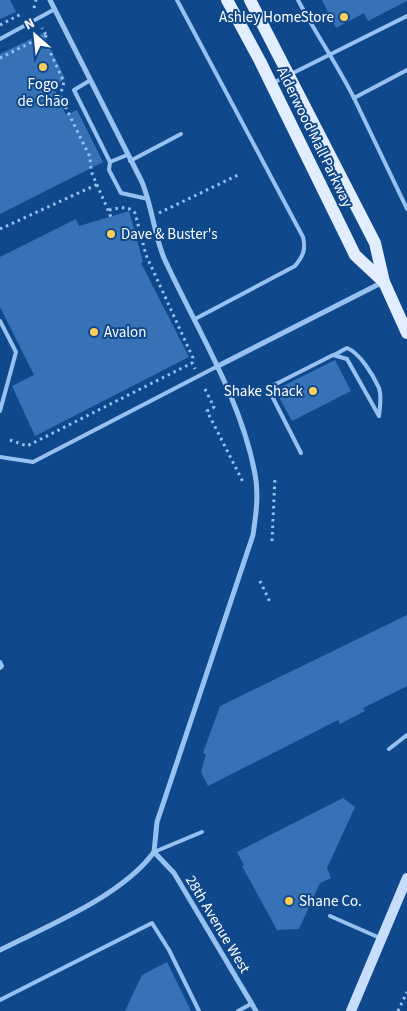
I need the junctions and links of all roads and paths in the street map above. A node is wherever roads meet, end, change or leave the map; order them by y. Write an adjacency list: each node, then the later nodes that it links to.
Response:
1 (36, 0): 7 (path)
2 (50, 0): 8 (street)
3 (177, 0): 36 (lane)
4 (227, 0): 20 (main road, Alderwood Mall Parkway)
5 (250, 0): 18 (main road, Alderwood Mall Parkway)
6 (298, 0): 15 (lane)
7 (33, 9)
8 (55, 9): 14 (lane); 19 (street)
9 (24, 13): 11 (path)
10 (407, 16): 15 (lane)
11 (0, 25)
12 (42, 28): 13 (path)
13 (46, 35): 16 (path); 27 (path)
14 (0, 38)
15 (332, 55): 18 (lane); 21 (lane)
16 (0, 58)
17 (407, 70): 21 (lane)
18 (289, 75): 20 (lane); 35 (main road, Alderwood Mall Parkway)
19 (89, 81): 23 (street); 25 (lane)
20 (271, 84): 35 (main road, Alderwood Mall Parkway)
21 (354, 98): 29 (lane)
22 (181, 134): 24 (lane)
23 (127, 155): 24 (street); 25 (lane)
24 (130, 161): 28 (street)
25 (110, 162): 28 (lane)
26 (238, 175): 31 (path)
27 (98, 184): 30 (path); 34 (path)
28 (149, 200): 31 (street)
29 (407, 209)
30 (109, 210): 32 (path); 33 (path)
31 (152, 214): 33 (path); 36 (street)
32 (111, 216)
33 (137, 218): 40 (path)
34 (0, 229)
35 (384, 282): 38 (main road, Alderwood Mall Parkway); 41 (street)
36 (195, 319): 41 (street)
37 (0, 321): 44 (lane)
38 (406, 328)
39 (333, 355): 39 (lane); 46 (lane)
40 (192, 363): 42 (path); 45 (path)
41 (216, 367): 47 (lane); 58 (street)
42 (195, 369)
43 (205, 389): 49 (path)
44 (0, 411)
45 (10, 440)
46 (301, 453)
47 (0, 457)
48 (274, 477): 50 (path)
49 (243, 482)
50 (272, 541)
51 (260, 581): 52 (path)
52 (270, 602)
53 (0, 662): 54 (lane)
54 (0, 668)
55 (407, 735): 56 (lane)
56 (389, 749)
57 (202, 832): 58 (lane)
58 (154, 852): 62 (street); 65 (street, 28th Avenue West)
59 (407, 878): 61 (main road)
60 (330, 916): 61 (lane)
61 (382, 938): 69 (main road)
62 (0, 950)
63 (407, 992): 70 (path)
64 (0, 1000): 66 (lane)
65 (251, 1004): 67 (lane); 68 (street, 28th Avenue West)
66 (199, 1011)
67 (238, 1011)
68 (256, 1011)
69 (351, 1011)
70 (398, 1011)

